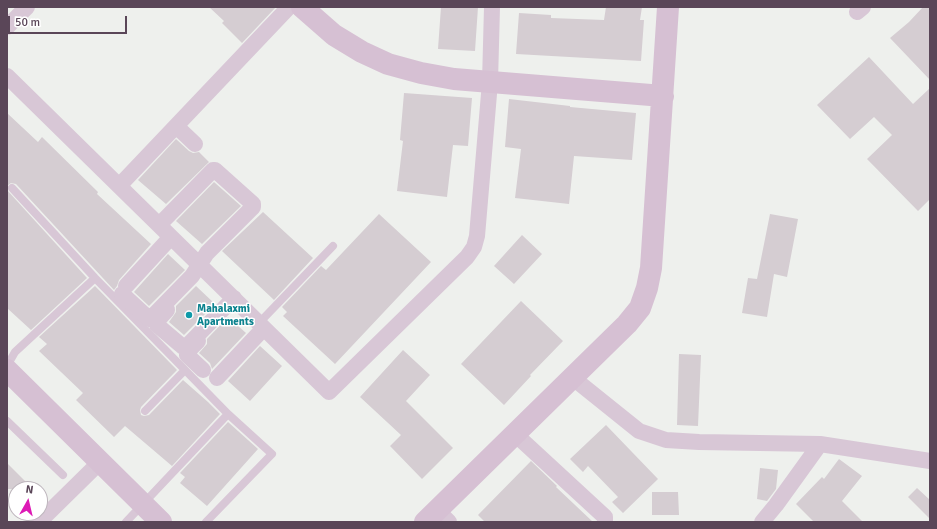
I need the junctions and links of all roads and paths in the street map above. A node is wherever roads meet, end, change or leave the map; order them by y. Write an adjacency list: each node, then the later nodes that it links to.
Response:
1 (28, 7): 6 (street)
2 (289, 7): 10 (street)
3 (302, 7): 8 (street)
4 (492, 7): 8 (street)
5 (668, 7): 9 (street)
6 (7, 27)
7 (7, 76): 13 (street)
8 (490, 82): 9 (street); 21 (street)
9 (663, 96): 25 (street)
10 (176, 126): 11 (street); 13 (street)
11 (195, 144)
12 (212, 164): 15 (street)
13 (119, 186): 15 (street)
14 (12, 188): 19 (lane)
15 (157, 223): 16 (street); 18 (street)
16 (171, 237): 18 (street); 18 (street)
17 (333, 246): 21 (lane)
18 (202, 267): 20 (street); 20 (street)
19 (95, 278): 22 (lane); 24 (lane)
20 (235, 300): 21 (street); 21 (street)
21 (262, 326)
22 (7, 366)
23 (7, 370): 32 (street)
24 (185, 370): 26 (lane); 27 (lane)
25 (573, 378): 29 (street); 30 (street)
26 (145, 411)
27 (228, 414): 34 (lane); 39 (lane)
28 (7, 421): 33 (lane)
29 (515, 434): 35 (street); 40 (street)
30 (820, 444): 31 (street); 41 (street)
31 (930, 460)
32 (100, 462): 34 (street); 36 (street)
33 (63, 475)
34 (143, 504): 37 (lane); 38 (street)
35 (437, 518)
36 (39, 522)
37 (126, 522)
38 (161, 522)
39 (206, 522)
40 (605, 522)
41 (762, 522)

